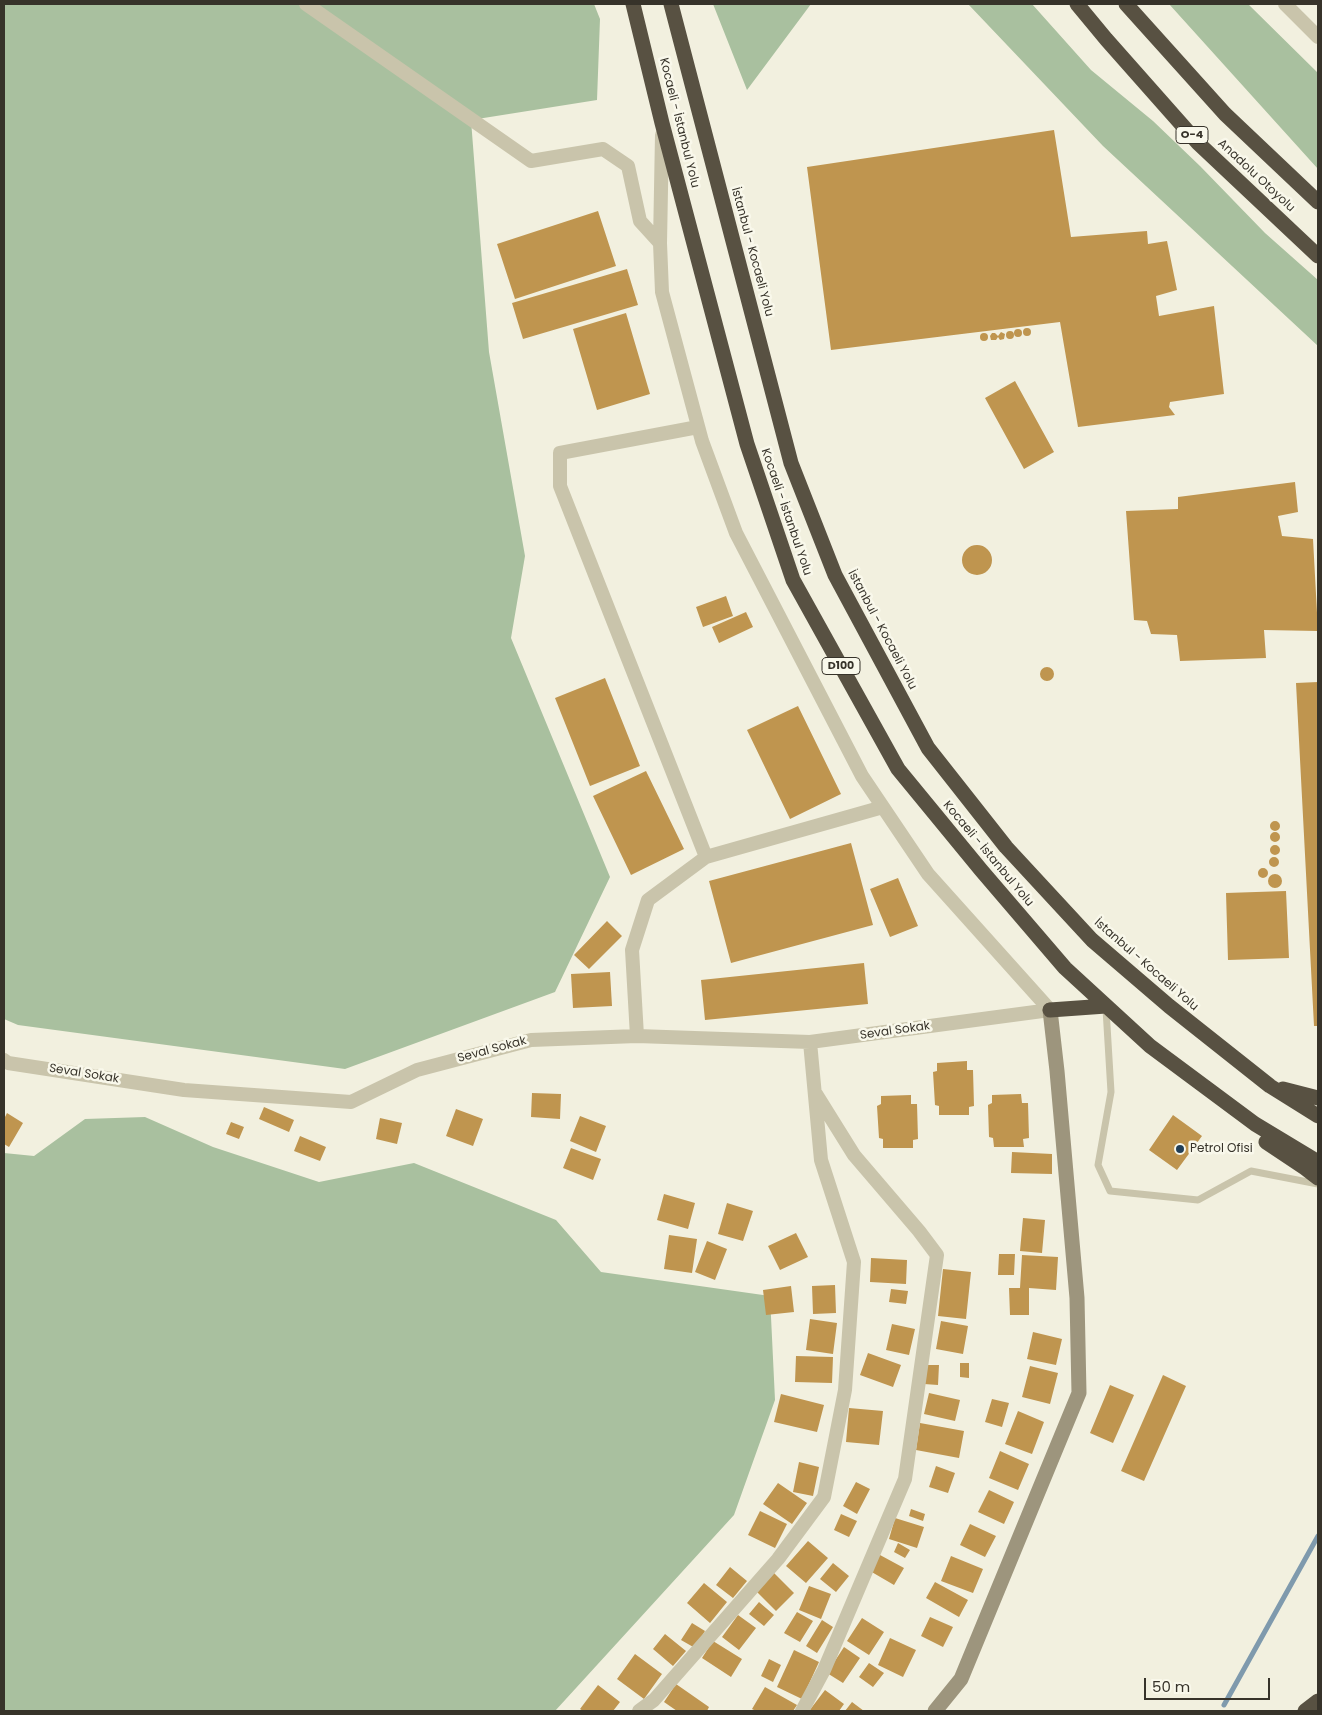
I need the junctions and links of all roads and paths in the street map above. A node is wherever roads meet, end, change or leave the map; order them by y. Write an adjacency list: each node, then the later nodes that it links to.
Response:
1 (306, 4): 10 (street)
2 (633, 4): 8 (highway, Kocaeli - İstanbul Yolu / D100)
3 (671, 4): 20 (highway, İstanbul - Kocaeli Yolu / D100)
4 (1077, 4): 11 (highway, Anadolu Otoyolu / O-4)
5 (1126, 4): 9 (highway, Anadolu Otoyolu)
6 (1286, 4): 7 (street)
7 (1318, 37)
8 (662, 123): 10 (street); 15 (highway, Kocaeli - İstanbul Yolu / D100)
9 (1318, 202)
10 (660, 243): 12 (street)
11 (1318, 256)
12 (698, 427): 13 (street); 14 (street)
13 (883, 807): 14 (street); 16 (street)
14 (706, 857): 17 (street)
15 (1106, 1006): 16 (highway); 23 (highway, Kocaeli - İstanbul Yolu / D100); 27 (lane)
16 (1050, 1010): 18 (street, Seval Sokak); 31 (street)
17 (637, 1036): 18 (street, Seval Sokak); 19 (street, Seval Sokak)
18 (810, 1042): 21 (street)
19 (4, 1060)
20 (1270, 1086): 22 (highway); 24 (highway, İstanbul - Kocaeli Yolu / D100)
21 (814, 1092): 29 (street); 30 (street)
22 (1318, 1098)
23 (1224, 1101): 25 (highway, Kocaeli - İstanbul Yolu / D100); 26 (highway)
24 (1318, 1116)
25 (1318, 1162)
26 (1318, 1178)
27 (1318, 1184)
28 (1318, 1701): 32 (highway)
29 (639, 1711)
30 (802, 1711)
31 (935, 1711)
32 (1304, 1711)

